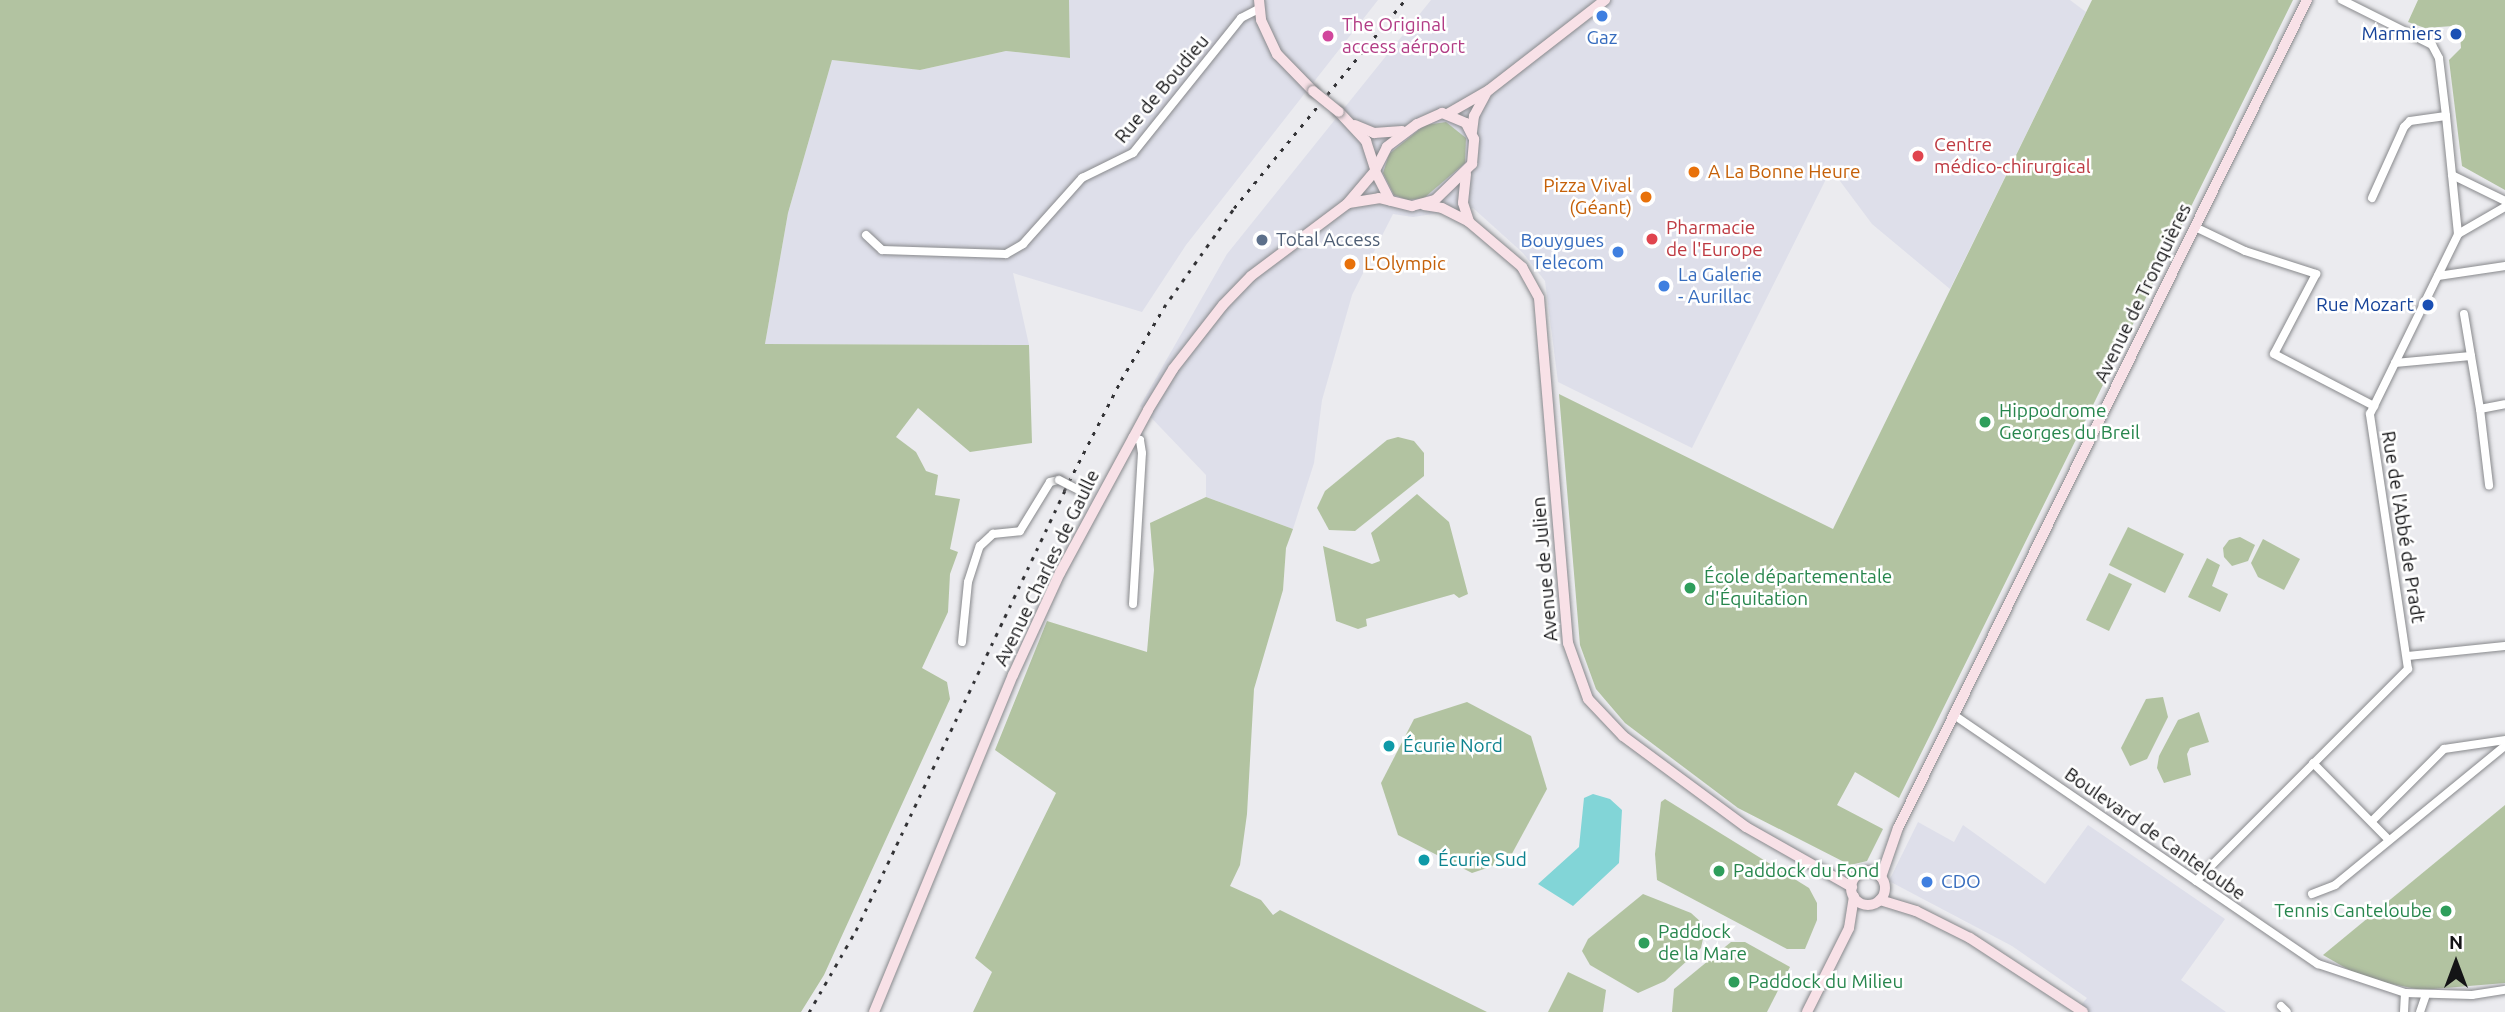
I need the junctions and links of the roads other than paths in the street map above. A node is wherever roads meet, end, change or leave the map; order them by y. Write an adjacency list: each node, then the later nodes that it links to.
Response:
1 (1605, 0): 5 (street)
2 (2306, 0): 21 (street, Avenue de Tronquières)
3 (2342, 0): 7 (street)
4 (1259, 5): 8 (street, bridge); 22 (street, Rue de Boudieu)
5 (1489, 90): 6 (street); 10 (street)
6 (1449, 113): 9 (street); 10 (street)
7 (2446, 116): 13 (street); 14 (street)
8 (1355, 125): 9 (street); 11 (street)
9 (1408, 130): 11 (street)
10 (1472, 132): 12 (street)
11 (1375, 170): 15 (street); 17 (street, Avenue Charles de Gaulle)
12 (1466, 174): 18 (street); 20 (street)
13 (2452, 175): 16 (street); 23 (street)
14 (2372, 198)
15 (1390, 200): 17 (street, Avenue Charles de Gaulle); 18 (street)
16 (2505, 201)
17 (1347, 204): 32 (street, Avenue Charles de Gaulle)
18 (1424, 205): 20 (street, Avenue de Julien)
19 (2505, 207): 23 (street)
20 (1469, 222): 46 (street, Avenue de Julien)
21 (2195, 227): 30 (street); 39 (street, Avenue de Tronquières)
22 (866, 234)
23 (2458, 234): 25 (street, Rue de l'Abbé de Pradt)
24 (2505, 266): 25 (street)
25 (2438, 276): 28 (street, Rue de l'Abbé de Pradt)
26 (2464, 314): 27 (street)
27 (2471, 356): 28 (street); 31 (street)
28 (2395, 363): 30 (street, Rue de l'Abbé de Pradt)
29 (2505, 404): 31 (street)
30 (2374, 405): 38 (street, Rue de l'Abbé de Pradt)
31 (2480, 409): 33 (street)
32 (1133, 437): 34 (street, Avenue Charles de Gaulle); 35 (street)
33 (2489, 485)
34 (1099, 496): 36 (street, bridge); 59 (street, Avenue Charles de Gaulle)
35 (1133, 604)
36 (962, 642)
37 (2505, 646): 38 (street)
38 (2407, 656): 42 (street)
39 (1954, 715): 44 (street, Avenue de Tronquières); 49 (street, Boulevard de Canteloube)
40 (2505, 740): 43 (street)
41 (2505, 746): 45 (street)
42 (2313, 763): 43 (street); 49 (street)
43 (2372, 821): 45 (street)
44 (1898, 828): 47 (street, Avenue de Tronquières); 48 (street, Avenue de Tronquières)
45 (2388, 839): 51 (street)
46 (1779, 845): 47 (street, Avenue de Julien); 50 (street, Avenue de Julien)
47 (1865, 872): 48 (street, Avenue de Julien); 50 (street, Avenue de Tronquières)
48 (1883, 881): 52 (street, Avenue de Tronquières); 54 (street, Avenue de Julien)
49 (2196, 881): 57 (street, Boulevard de Canteloube)
50 (1853, 891): 53 (street, Avenue de Julien); 55 (street)
51 (2312, 894)
52 (1880, 900): 53 (street); 54 (street)
53 (1868, 904): 55 (street)
54 (1916, 911): 61 (street)
55 (1849, 928): 60 (street)
56 (2505, 990): 58 (street, Boulevard de Canteloube)
57 (2405, 993): 58 (street, Boulevard de Canteloube); 62 (street)
58 (2426, 995): 63 (street)
59 (874, 1012)
60 (1807, 1012)
61 (2083, 1012)
62 (2404, 1012)
63 (2420, 1012)

